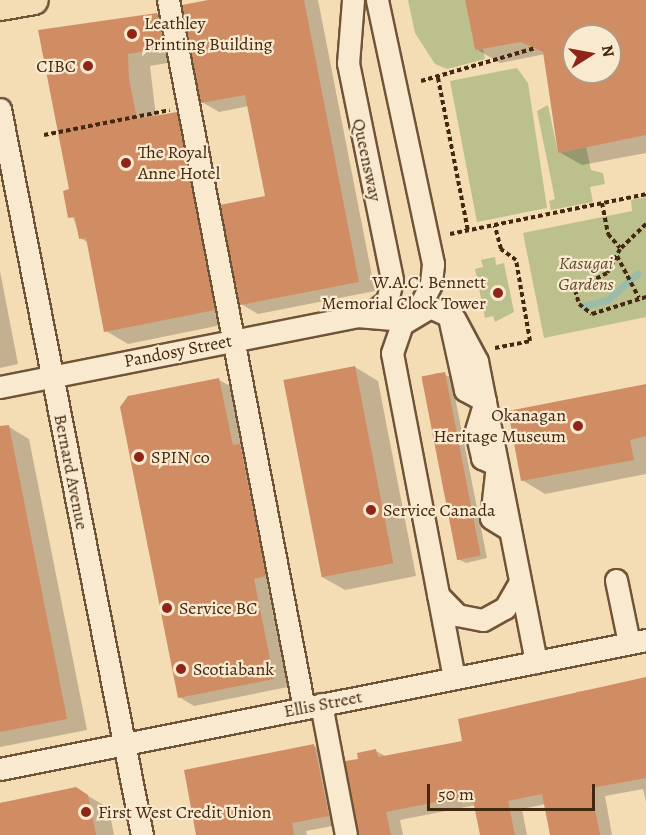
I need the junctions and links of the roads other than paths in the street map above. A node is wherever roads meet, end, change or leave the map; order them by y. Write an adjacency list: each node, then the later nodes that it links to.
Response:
1 (33, 0): 5 (main road)
2 (168, 0): 9 (street)
3 (353, 0): 8 (street, Queensway)
4 (377, 0): 7 (street)
5 (0, 6)
6 (0, 109): 11 (street, Bernard Avenue)
7 (417, 311): 8 (street, Pandosy Street); 10 (street); 14 (street, Pandosy Street)
8 (364, 314): 9 (street, Pandosy Street); 10 (street)
9 (236, 339): 11 (street, Pandosy Street); 19 (street)
10 (393, 353): 15 (street)
11 (52, 376): 12 (street, Pandosy Street); 20 (street, Bernard Avenue)
12 (0, 387)
13 (616, 580): 16 (street)
14 (520, 582): 15 (street); 17 (street)
15 (438, 595): 18 (street)
16 (637, 642): 17 (street, Ellis Street)
17 (536, 662): 18 (street, Ellis Street)
18 (454, 678): 19 (street, Ellis Street)
19 (312, 706): 20 (street, Ellis Street); 23 (street)
20 (124, 744): 21 (street, Ellis Street); 22 (street, Bernard Avenue)
21 (0, 769)
22 (142, 835)
23 (346, 835)

